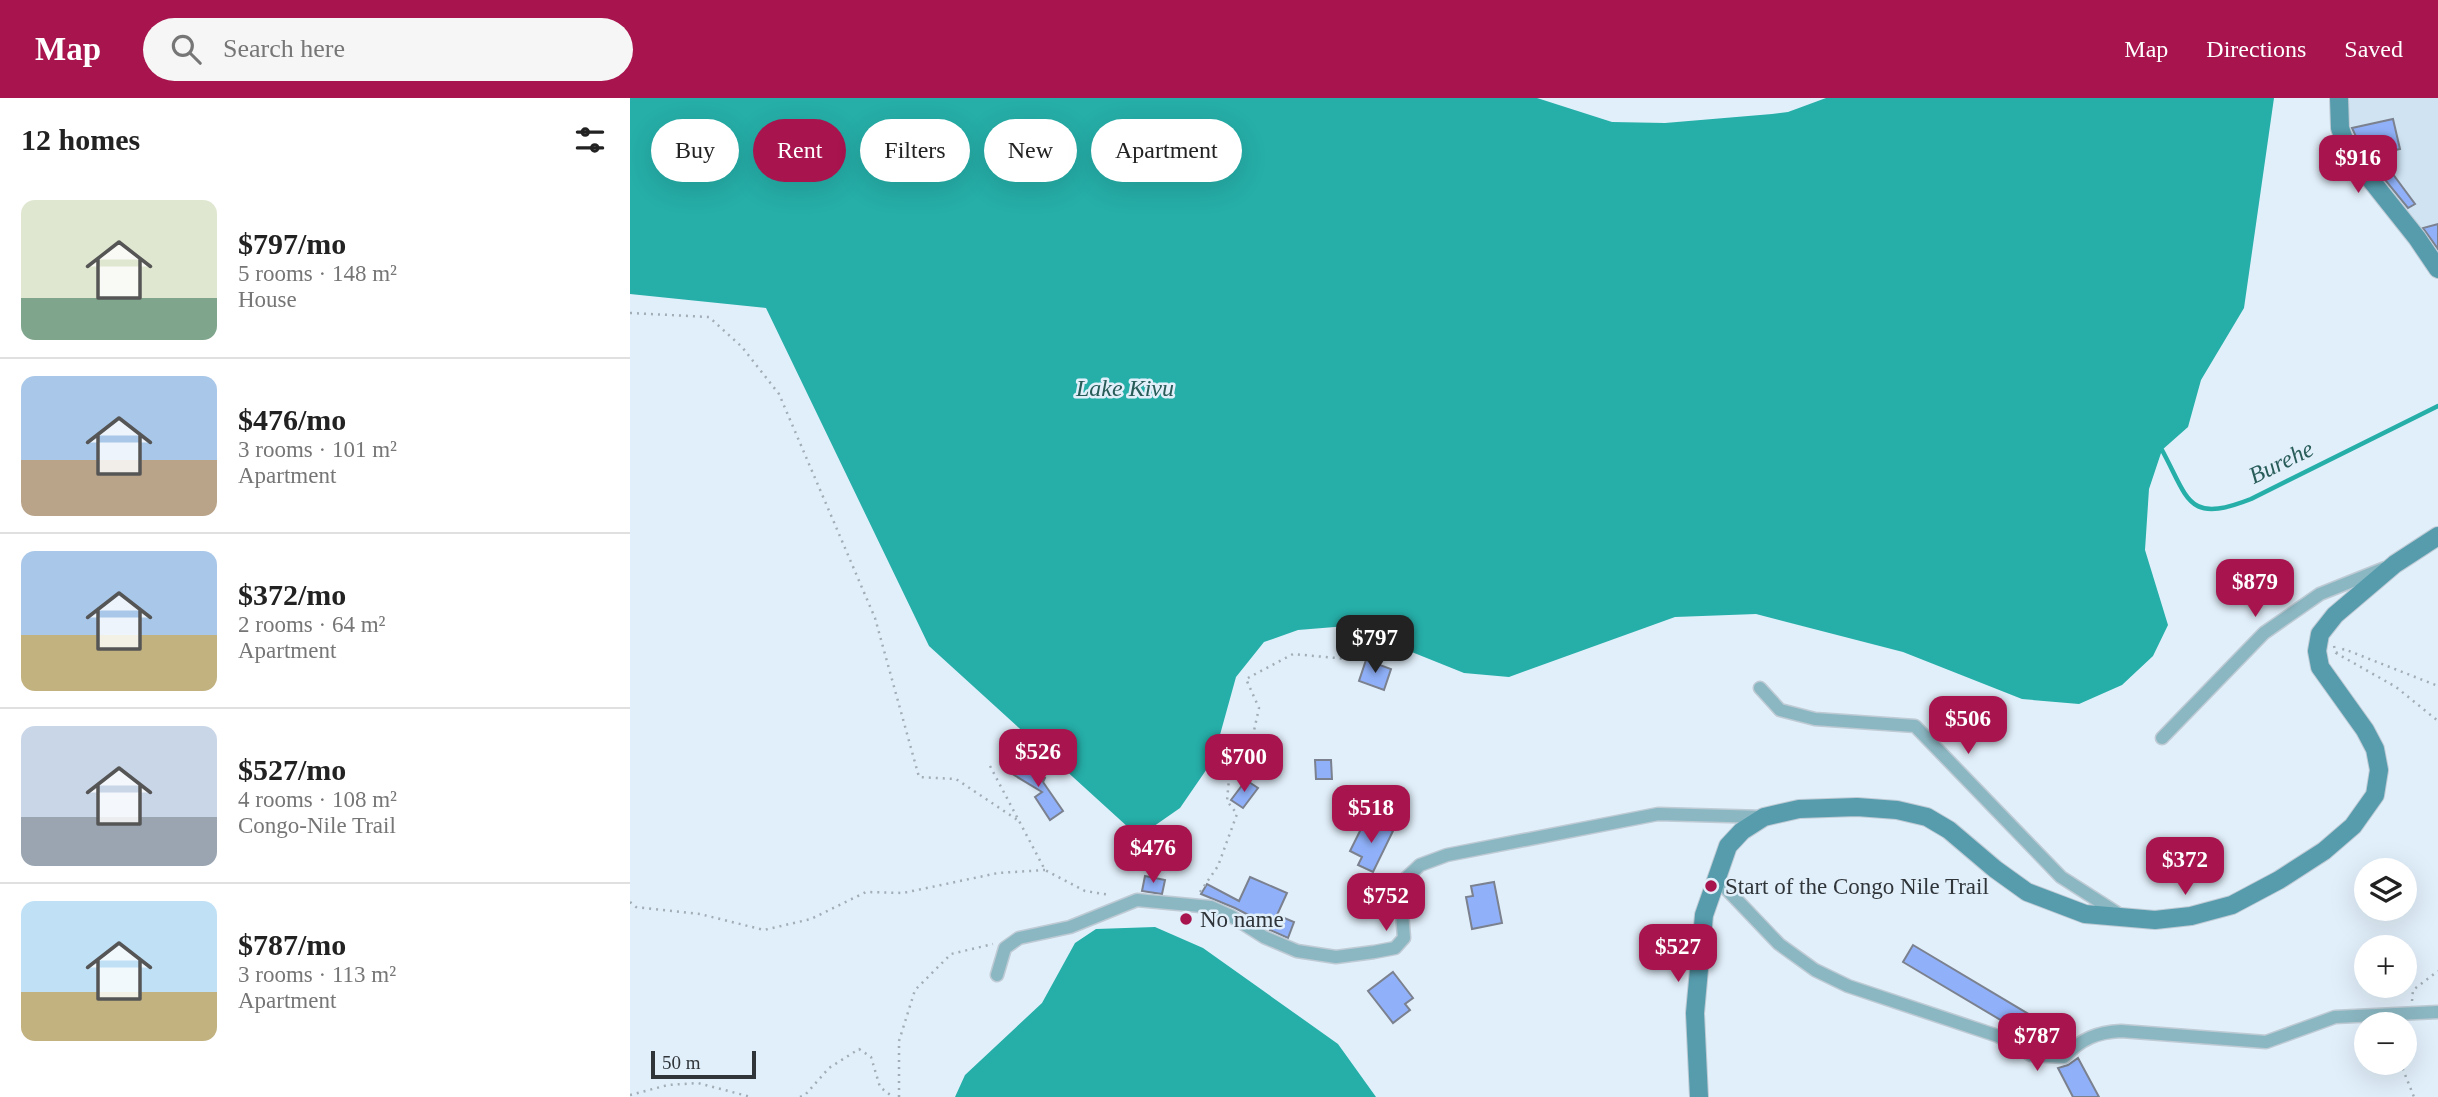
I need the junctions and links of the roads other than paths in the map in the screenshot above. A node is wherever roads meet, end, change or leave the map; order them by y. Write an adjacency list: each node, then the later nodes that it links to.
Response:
1 (2339, 98): 2 (main road)
2 (2438, 269)
3 (2438, 536): 4 (main road)
4 (2395, 564): 6 (street); 9 (main road)
5 (1760, 688): 9 (street)
6 (2162, 738)
7 (1764, 817): 8 (main road); 9 (main road); 10 (street)
8 (1715, 877): 11 (street); 12 (main road)
9 (2125, 918)
10 (997, 975)
11 (2438, 1012)
12 (1699, 1097)

